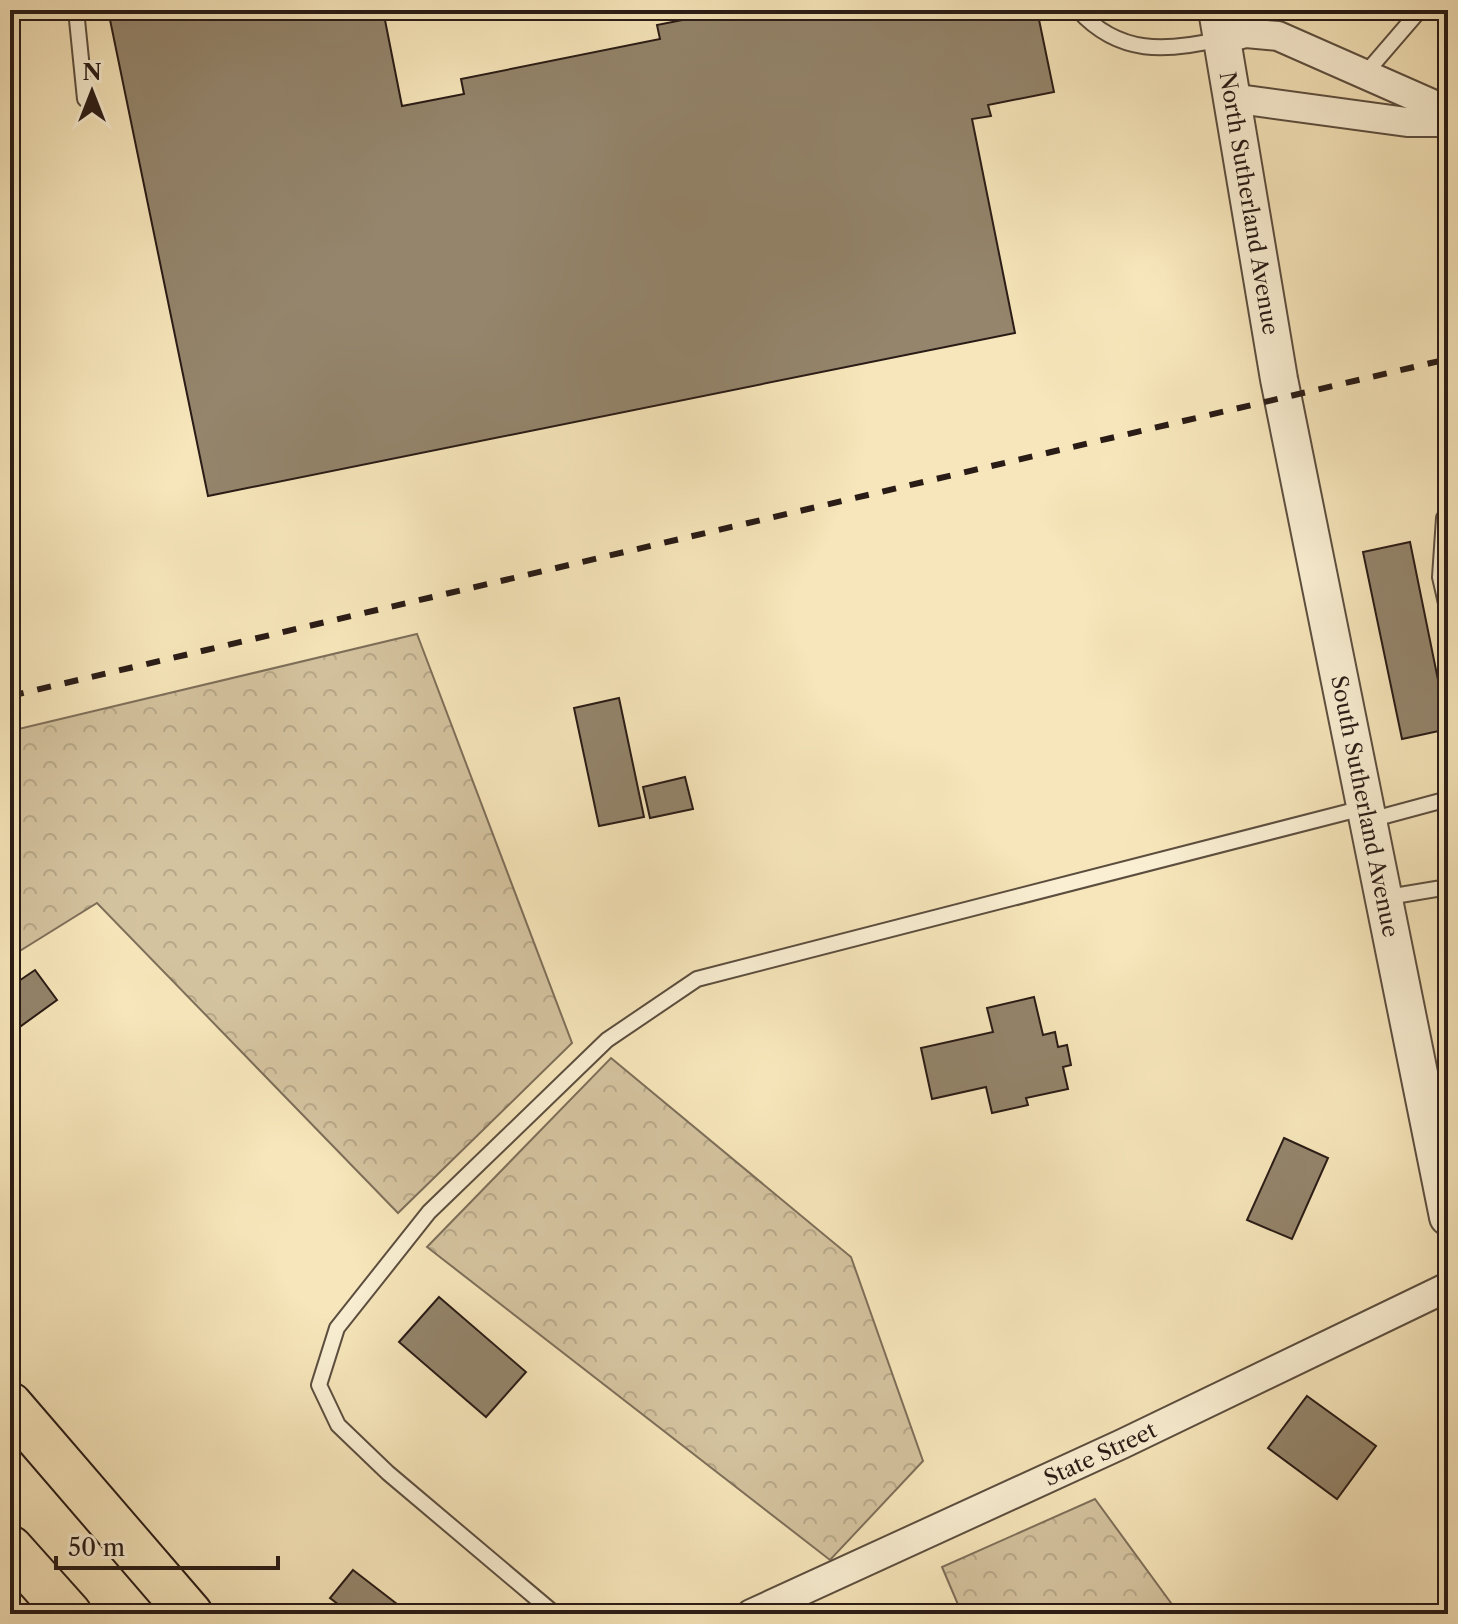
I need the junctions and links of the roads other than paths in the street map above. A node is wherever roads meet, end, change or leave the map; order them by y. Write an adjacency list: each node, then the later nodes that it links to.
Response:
1 (76, 10): 7 (lane)
2 (1078, 10): 4 (lane)
3 (1420, 10): 5 (lane)
4 (1219, 24): 5 (street); 6 (street, North Sutherland Avenue)
5 (1364, 75): 8 (street)
6 (1231, 98): 9 (street); 10 (street, North Sutherland Avenue)
7 (85, 99)
8 (1448, 111)
9 (1448, 122)
10 (1285, 397): 14 (street, South Sutherland Avenue)
11 (1448, 515): 12 (lane)
12 (1448, 612)
13 (1448, 799): 14 (lane)
14 (1364, 815): 16 (street, South Sutherland Avenue); 23 (lane)
15 (1448, 887): 16 (lane)
16 (1382, 898): 17 (street, South Sutherland Avenue)
17 (1448, 1217)
18 (1448, 1287): 24 (street, State Street)
19 (10, 1405): 22 (highway)
20 (10, 1548): 21 (highway)
21 (69, 1614)
22 (190, 1614)
23 (555, 1614)
24 (751, 1614)

